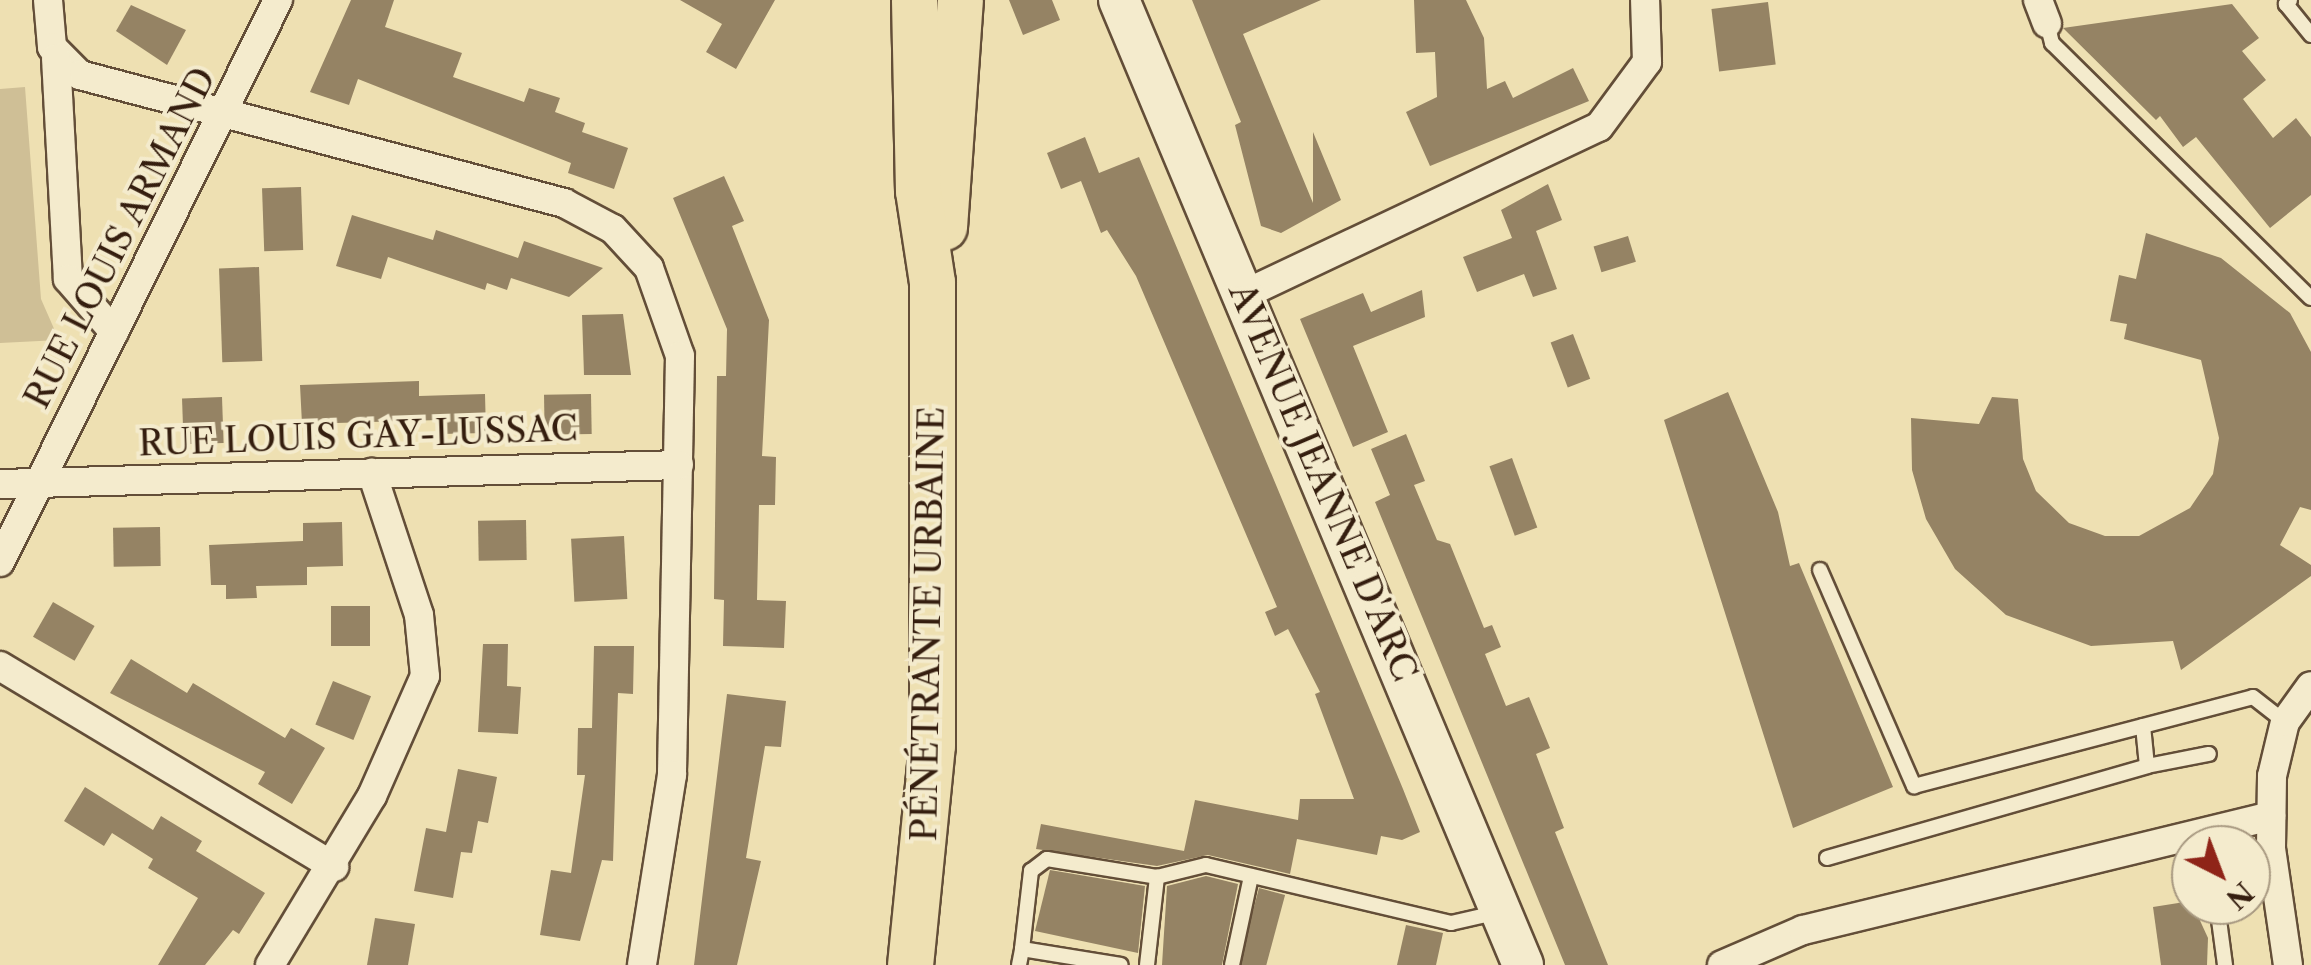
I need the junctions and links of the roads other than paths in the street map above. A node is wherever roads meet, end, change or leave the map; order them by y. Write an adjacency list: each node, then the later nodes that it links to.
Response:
1 (48, 0): 10 (street)
2 (278, 0): 11 (street, RUE LOUIS ARMAND)
3 (914, 0): 12 (main road)
4 (960, 0): 12 (main road)
5 (1119, 0): 13 (main road, AVENUE JEANNE D'ARC)
6 (1645, 0): 13 (street)
7 (2290, 0): 9 (lane)
8 (2042, 12): 14 (lane)
9 (2311, 35)
10 (56, 58): 11 (street); 15 (street)
11 (227, 110): 15 (street, RUE LOUIS ARMAND); 16 (street)
12 (932, 282): 40 (main road, PÉNÉTRANTE URBAINE)
13 (1245, 294): 35 (main road, AVENUE JEANNE D'ARC)
14 (2311, 298)
15 (114, 332): 18 (street, RUE LOUIS ARMAND)
16 (679, 465): 17 (street, RUE LOUIS GAY-LUSSAC); 39 (street)
17 (372, 473): 18 (street, RUE LOUIS GAY-LUSSAC); 32 (street)
18 (38, 483): 19 (street, RUE LOUIS GAY-LUSSAC); 20 (street, RUE LOUIS ARMAND)
19 (0, 484)
20 (0, 562)
21 (1820, 570): 25 (lane)
22 (0, 666): 32 (street)
23 (2311, 686): 24 (street)
24 (2285, 722): 25 (lane); 28 (street)
25 (2142, 726): 27 (lane)
26 (2209, 754): 27 (lane)
27 (2147, 766): 31 (lane)
28 (2271, 816): 29 (street); 47 (street)
29 (2246, 825)
30 (2171, 847): 45 (street)
31 (1827, 858)
32 (334, 867): 38 (street)
33 (1250, 876): 34 (lane); 35 (lane); 43 (lane)
34 (1157, 877): 37 (lane); 42 (lane)
35 (1500, 912): 44 (main road, AVENUE JEANNE D'ARC)
36 (2220, 925): 46 (lane)
37 (1021, 957): 41 (lane)
38 (270, 965)
39 (642, 965)
40 (910, 965)
41 (1121, 965)
42 (1146, 965)
43 (1232, 965)
44 (1523, 965)
45 (1722, 965)
46 (2225, 965)
47 (2288, 965)

